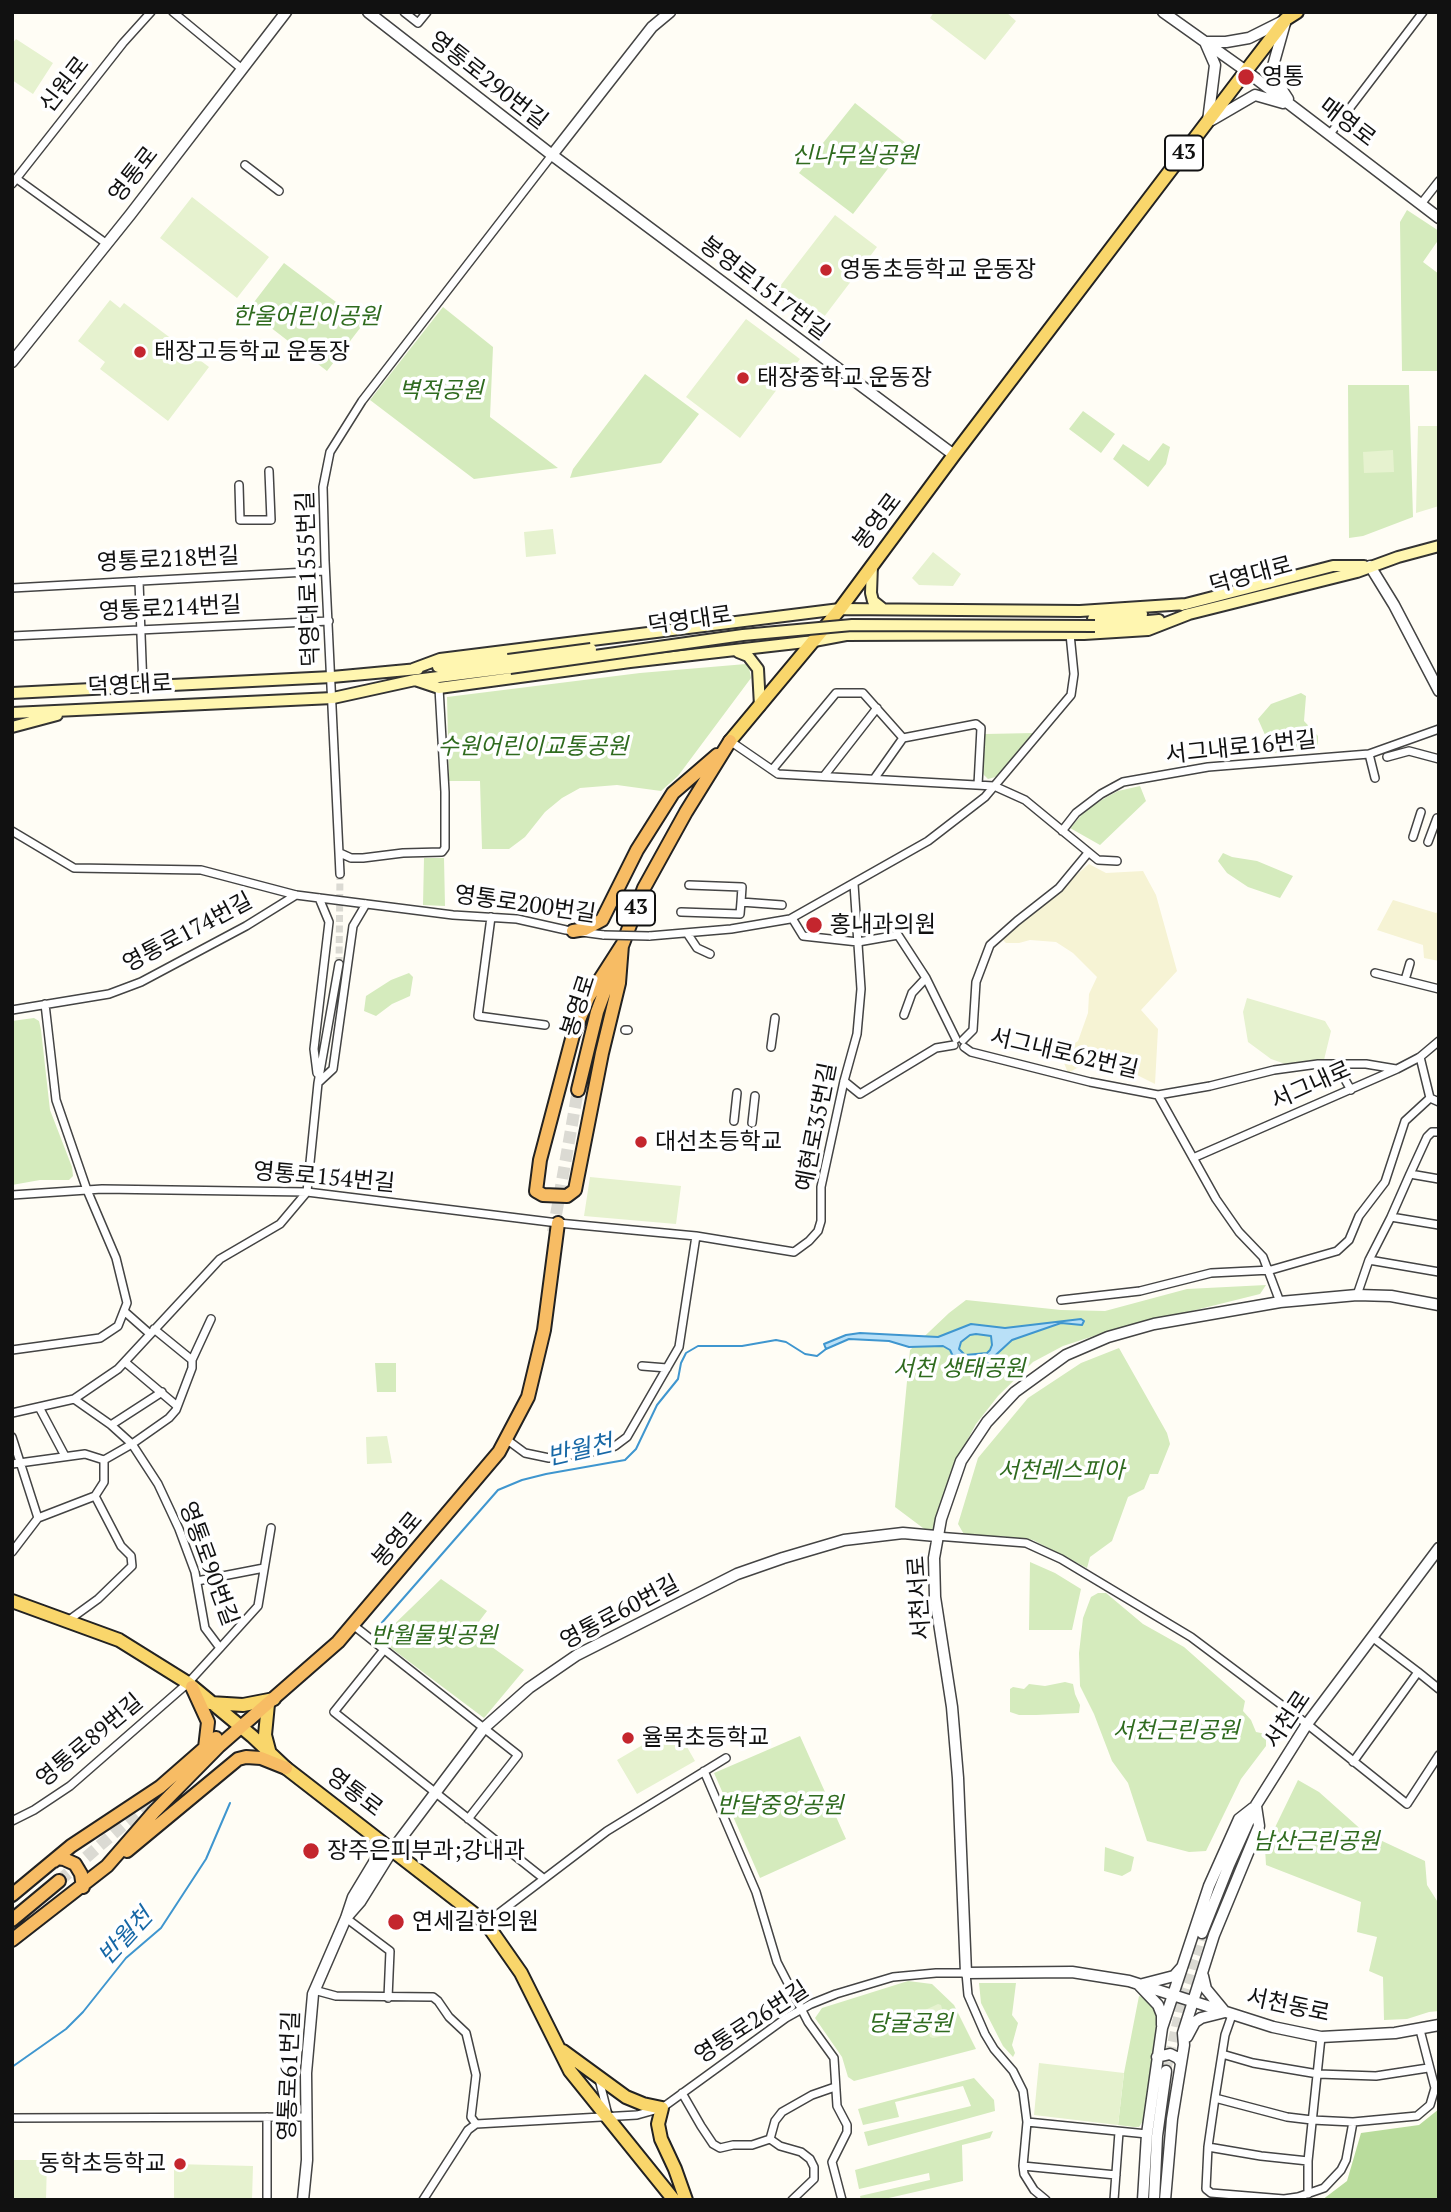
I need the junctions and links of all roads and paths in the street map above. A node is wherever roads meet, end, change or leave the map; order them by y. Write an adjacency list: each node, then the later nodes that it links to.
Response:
1 (151, 12): 19 (street, 신원로)
2 (173, 12): 12 (street)
3 (286, 12): 12 (street, 영통로)
4 (368, 12): 17 (street, 영통로290번길)
5 (404, 12): 6 (street)
6 (427, 12)
7 (670, 12): 17 (street)
8 (1423, 12): 16 (street)
9 (1166, 13): 11 (street, 매영로)
10 (1291, 15): 11 (street); 13 (main road, 봉영로 / 43); 14 (street)
11 (1205, 42): 13 (street, 매영로); 15 (street)
12 (242, 69): 24 (street, 영통로)
13 (1246, 71): 14 (street, 매영로); 15 (main road, 봉영로 / 43)
14 (1293, 106): 15 (street); 16 (street, 매영로)
15 (1208, 122): 26 (main road, 봉영로 / 43)
16 (1330, 134): 22 (street, 매영로)
17 (552, 155): 26 (street, 봉영로1517번길); 32 (street, 덕영대로1555번길)
18 (245, 165): 21 (street)
19 (15, 181): 24 (street)
20 (1439, 181): 22 (street)
21 (279, 191)
22 (1421, 204): 23 (street, 매영로)
23 (1439, 218)
24 (107, 244): 25 (street, 영통로)
25 (12, 362)
26 (954, 455): 30 (main road, 봉영로 / 43)
27 (269, 471): 28 (street)
28 (239, 485)
29 (1439, 546): 31 (main road, 덕영대로)
30 (872, 565): 35 (main road, 봉영로 / 43); 36 (main road)
31 (1370, 566): 37 (main road, 덕영대로); 48 (street)
32 (325, 571): 33 (street, 영통로218번길); 38 (street, 덕영대로1555번길)
33 (139, 581): 34 (street, 영통로218번길); 39 (street)
34 (12, 588)
35 (840, 609): 36 (main road); 42 (main road, 봉영로 / 43); 44 (main road)
36 (883, 609): 37 (main road)
37 (1188, 609): 40 (main road); 44 (main road, 덕영대로, bridge)
38 (329, 621): 39 (street, 영통로214번길); 45 (street, 덕영대로1555번길)
39 (141, 630): 41 (street, 영통로214번길); 46 (street)
40 (1070, 634): 42 (main road); 67 (street, 영통로200번길)
41 (12, 636)
42 (814, 641): 43 (main road); 51 (main road, 봉영로 / 43)
43 (736, 651): 47 (main road); 51 (main road)
44 (414, 675): 45 (main road, 덕영대로); 47 (main road); 50 (main road, 덕영대로)
45 (332, 677): 46 (main road, 덕영대로); 50 (street, 덕영대로1555번길)
46 (143, 688): 49 (main road, 덕영대로)
47 (439, 688): 74 (street)
48 (1439, 691)
49 (12, 693)
50 (333, 698): 53 (main road, 덕영대로); 74 (street, 덕영대로1555번길)
51 (760, 706): 58 (main road, 봉영로 / 43)
52 (877, 708): 57 (street); 62 (street); 63 (street)
53 (73, 710): 54 (main road, 덕영대로); 55 (main road)
54 (12, 712)
55 (12, 727)
56 (1439, 729): 59 (street, 서그내로16번길)
57 (903, 738): 65 (street); 66 (street)
58 (728, 745): 62 (street); 88 (highway); 91 (highway, 봉영로 / 43)
59 (1401, 748): 60 (street, 서그내로16번길); 61 (street)
60 (1369, 754): 64 (street); 71 (street, 서그내로16번길)
61 (1439, 759)
62 (772, 770): 63 (street)
63 (824, 776): 65 (street)
64 (1375, 778)
65 (874, 779): 66 (street)
66 (978, 785): 67 (street)
67 (994, 786): 71 (street); 78 (street, 영통로200번길)
68 (1421, 812): 72 (street)
69 (1437, 818): 73 (street)
70 (12, 831): 80 (street, 영통로200번길)
71 (1062, 831): 75 (street)
72 (1413, 837)
73 (1428, 842)
74 (340, 853): 77 (street, 덕영대로1555번길)
75 (1088, 853): 76 (street); 105 (street)
76 (1117, 861)
77 (341, 874)
78 (854, 884): 87 (street, 영통로200번길); 90 (street, 예현로35번길)
79 (689, 885): 82 (street)
80 (296, 895): 81 (street, 영통로200번길); 99 (street, 영통로174번길)
81 (319, 898): 83 (street, 영통로200번길); 111 (street)
82 (741, 902): 84 (street); 85 (street)
83 (366, 904): 86 (street, 영통로200번길); 111 (street)
84 (782, 905)
85 (681, 912)
86 (491, 917): 88 (street, 영통로200번길); 103 (street)
87 (792, 918): 89 (street, 영통로200번길); 90 (street)
88 (573, 931): 89 (street, 영통로200번길, bridge)
89 (687, 933): 92 (street)
90 (858, 942): 96 (street); 110 (street, 예현로35번길)
91 (622, 945): 91 (highway); 112 (highway, 봉영로 / 43)
92 (710, 954)
93 (1410, 963): 97 (street)
94 (338, 964): 111 (street)
95 (1375, 973): 97 (street)
96 (926, 978): 101 (street); 105 (street)
97 (1405, 980): 98 (street)
98 (1439, 989)
99 (45, 1004): 100 (street, 영통로174번길); 125 (street)
100 (12, 1010)
101 (904, 1015)
102 (775, 1018): 106 (street)
103 (545, 1025)
104 (1439, 1041): 107 (street, 서그내로)
105 (959, 1043): 110 (street, 서그내로62번길); 115 (street, 서그내로62번길)
106 (771, 1046)
107 (1420, 1057): 109 (street, 서그내로); 117 (street)
108 (1336, 1064): 109 (street, 서그내로62번길); 113 (street); 115 (street, 서그내로62번길)
109 (1396, 1069): 113 (street, 서그내로)
110 (844, 1081): 131 (street, 예현로35번길)
111 (318, 1083): 126 (street)
112 (578, 1090)
113 (1351, 1090): 122 (street, 서그내로)
114 (737, 1093): 119 (street)
115 (1158, 1095): 122 (street, 서그내로62번길)
116 (755, 1096): 120 (street)
117 (1430, 1098): 118 (street); 133 (street)
118 (1439, 1102)
119 (734, 1121)
120 (752, 1123)
121 (1439, 1132): 123 (street)
122 (1193, 1158): 133 (street, 서그내로62번길)
123 (1410, 1174): 124 (street); 128 (street)
124 (1439, 1179)
125 (87, 1190): 126 (street, 영통로154번길); 127 (street, 영통로154번길); 139 (street)
126 (307, 1192): 129 (street, 영통로154번길); 141 (street)
127 (12, 1195)
128 (1391, 1217): 130 (street); 132 (street)
129 (558, 1223): 131 (street, 예현로35번길); 154 (highway, 봉영로)
130 (1439, 1225)
131 (696, 1236): 146 (street)
132 (1369, 1260): 134 (street); 135 (street)
133 (1268, 1270): 136 (street); 137 (street, 서그내로62번길)
134 (1439, 1272)
135 (1357, 1295): 137 (street, 서천서로); 138 (street, 서천서로)
136 (1061, 1300)
137 (1280, 1302): 162 (street, 서천서로)
138 (1439, 1305)
139 (124, 1311): 141 (street); 142 (street)
140 (211, 1319): 143 (street)
141 (152, 1332): 143 (street); 144 (street)
142 (12, 1350)
143 (192, 1360): 149 (street)
144 (125, 1362): 147 (street); 148 (street)
145 (642, 1366): 146 (street)
146 (667, 1368): 154 (street)
147 (162, 1392): 149 (street); 152 (street)
148 (74, 1399): 150 (street); 152 (street, 영통로90번길)
149 (177, 1406): 155 (street)
150 (39, 1407): 151 (street); 156 (street)
151 (12, 1413)
152 (111, 1425): 155 (street, 영통로90번길)
153 (12, 1437): 158 (street)
154 (506, 1439): 169 (highway, 봉영로)
155 (132, 1444): 157 (street); 166 (street, 영통로90번길)
156 (65, 1456): 157 (street); 158 (street)
157 (104, 1460): 159 (street)
158 (16, 1464): 160 (street)
159 (95, 1496): 160 (street); 168 (street)
160 (38, 1518): 164 (street)
161 (271, 1528): 165 (street, 영통로90번길)
162 (936, 1536): 178 (street); 180 (street, 영통로60번길); 209 (street, 서천서로)
163 (1439, 1548): 170 (street, 서천로)
164 (12, 1552)
165 (264, 1568): 166 (street); 171 (street, 영통로90번길)
166 (197, 1581): 171 (street, 영통로90번길)
167 (12, 1601): 168 (main road, 영통로)
168 (69, 1620): 174 (main road, 영통로)
169 (353, 1625): 172 (street); 176 (highway, 봉영로)
170 (1372, 1637): 173 (street); 178 (street, 서천로)
171 (220, 1648): 174 (street, 영통로90번길)
172 (383, 1651): 180 (street); 188 (street)
173 (1418, 1672): 175 (street); 185 (street)
174 (190, 1685): 177 (main road, 영통로); 181 (highway); 192 (street, 영통로89번길)
175 (1439, 1689)
176 (271, 1701): 177 (main road); 179 (highway, 봉영로); 182 (main road)
177 (209, 1703): 179 (main road, 영통로)
178 (1307, 1724): 185 (street); 189 (street, 서천로)
179 (242, 1728): 181 (highway); 182 (main road, 영통로); 196 (highway)
180 (484, 1728): 188 (street, 영통로60번길); 191 (street)
181 (205, 1748): 195 (highway)
182 (271, 1754): 186 (main road, 영통로)
183 (1439, 1755): 185 (street)
184 (726, 1758): 187 (street)
185 (1353, 1762)
186 (286, 1768): 190 (main road, 영통로); 196 (highway)
187 (704, 1771): 197 (street); 215 (street)
188 (436, 1793): 191 (street); 193 (street, 영통로60번길)
189 (1256, 1805): 204 (street, 서천로); 206 (street)
190 (350, 1816): 193 (main road, 영통로); 194 (street)
191 (468, 1819): 197 (street)
192 (12, 1821)
193 (389, 1847): 194 (street); 201 (street); 203 (main road, 영통로)
194 (373, 1864): 201 (street)
195 (47, 1866): 199 (highway); 200 (highway)
196 (107, 1866): 199 (highway)
197 (543, 1878): 203 (street)
198 (59, 1881): 202 (highway)
199 (83, 1887): 205 (highway)
200 (12, 1895)
201 (346, 1918): 211 (street, 영통로61번길); 213 (street)
202 (12, 1920)
203 (486, 1923): 222 (main road, 영통로)
204 (1197, 1935): 206 (street); 207 (street, 서천로)
205 (12, 1940)
206 (1212, 1942): 208 (street)
207 (1185, 1964): 210 (street); 212 (street, 서천로)
208 (1202, 1972): 214 (street); 216 (street)
209 (966, 1973): 210 (street); 215 (street, 영통로26번길); 240 (street)
210 (1139, 1984): 212 (street); 218 (street)
211 (314, 1990): 213 (street); 236 (street, 영통로61번길)
212 (1174, 1995): 214 (street, 서천동로); 218 (street, 서천로)
213 (388, 1998): 238 (street)
214 (1192, 2001): 216 (street, 서천동로); 221 (street)
215 (802, 2009): 230 (street); 231 (street, 영통로26번길)
216 (1229, 2013): 220 (street, 서천동로); 221 (street); 223 (street)
217 (1439, 2025): 219 (street, 서천동로)
218 (1162, 2028): 224 (street, 서천로)
219 (1420, 2030): 220 (street, 서천동로); 226 (street)
220 (1321, 2037): 228 (street)
221 (1184, 2045): 225 (street)
222 (557, 2046): 229 (main road); 234 (main road, 영통로)
223 (1222, 2054): 228 (street); 232 (street)
224 (1157, 2057): 225 (street); 243 (street, 서천로)
225 (1181, 2063): 261 (street)
226 (1428, 2068): 228 (street); 241 (street)
227 (1166, 2071): 260 (street)
228 (1318, 2074): 239 (street)
229 (598, 2078): 233 (main road); 234 (street)
230 (835, 2087): 244 (street); 256 (street)
231 (682, 2092): 233 (street, 영통로26번길); 244 (street)
232 (1215, 2098): 239 (street); 245 (street)
233 (662, 2108): 234 (street, 영통로26번길); 254 (main road)
234 (608, 2115): 238 (street, 영통로26번길); 253 (main road, 영통로)
235 (267, 2117): 236 (street); 237 (street); 250 (street)
236 (307, 2117): 251 (street, 영통로61번길)
237 (12, 2118)
238 (474, 2120): 252 (street)
239 (1312, 2120): 241 (street); 246 (street)
240 (1027, 2122): 242 (street); 247 (street)
241 (1353, 2122): 249 (street)
242 (1119, 2132): 243 (street); 248 (street)
243 (1147, 2134): 259 (street, 서천로)
244 (770, 2139): 255 (street)
245 (1209, 2147): 246 (street); 249 (street)
246 (1308, 2161): 249 (street)
247 (1023, 2166): 248 (street); 257 (street)
248 (1116, 2175): 258 (street)
249 (1308, 2194)
250 (267, 2200)
251 (303, 2200)
252 (424, 2200)
253 (674, 2200)
254 (686, 2200)
255 (792, 2200)
256 (842, 2200)
257 (1046, 2200)
258 (1114, 2200)
259 (1143, 2200)
260 (1154, 2200)
261 (1165, 2200)

